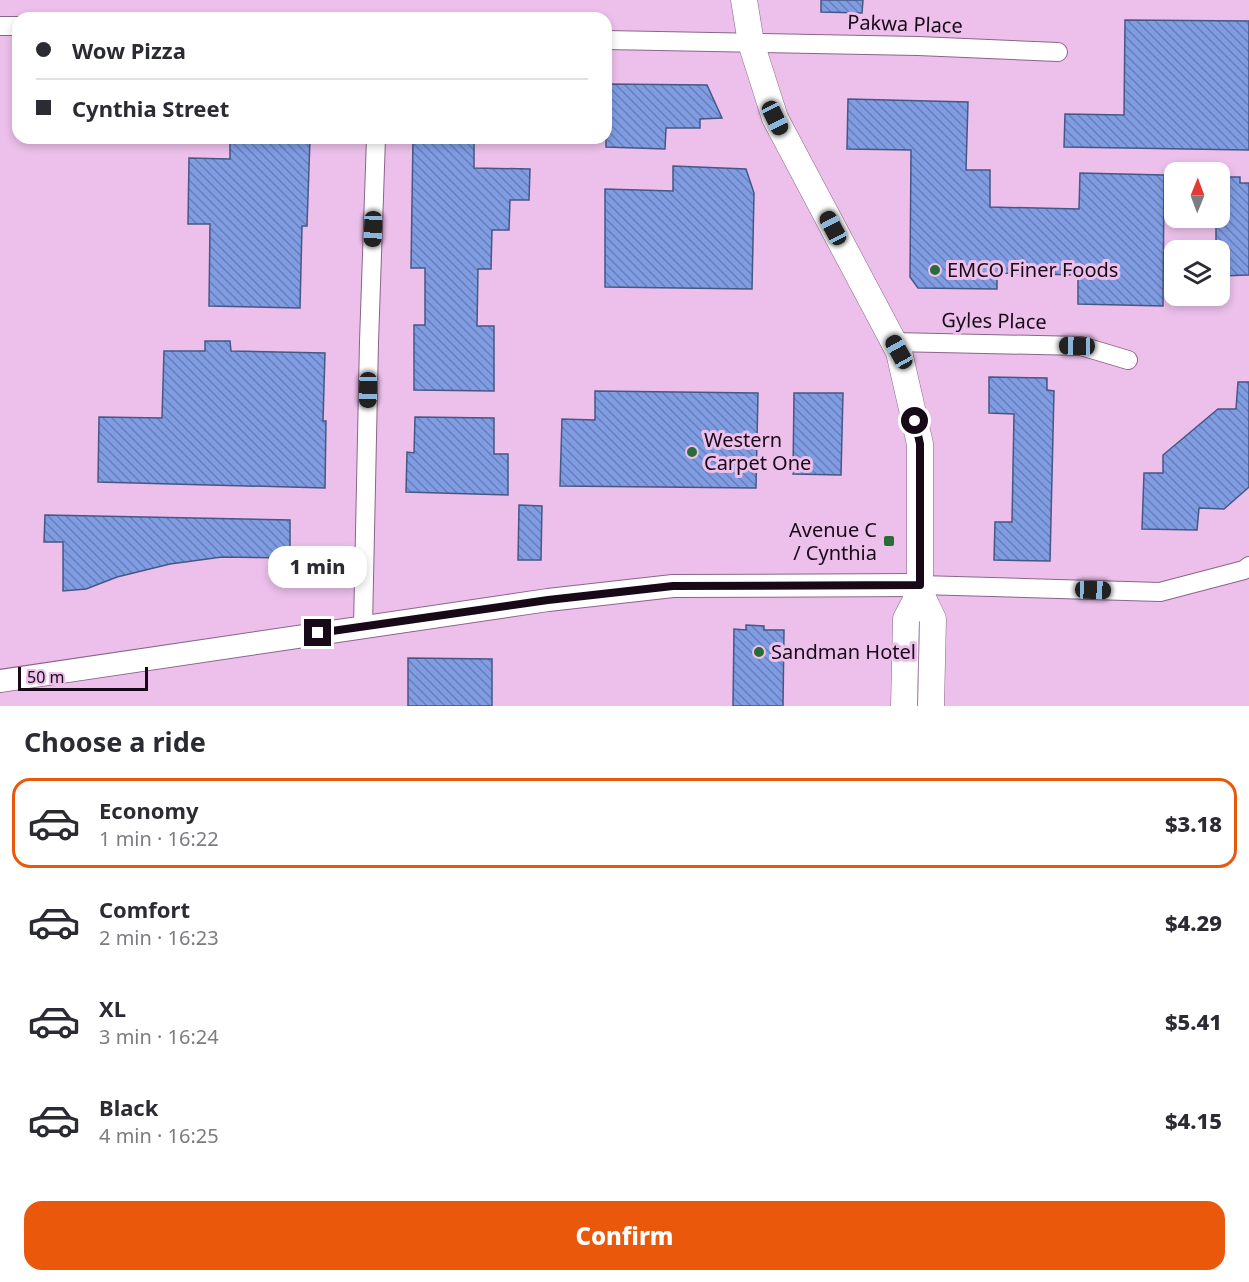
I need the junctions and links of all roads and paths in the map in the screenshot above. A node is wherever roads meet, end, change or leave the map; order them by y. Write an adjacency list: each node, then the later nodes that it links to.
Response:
1 (744, 0): 3 (main road)
2 (612, 40): 3 (street, Pakwa Place)
3 (751, 43): 4 (street, Pakwa Place); 6 (main road)
4 (1058, 52)
5 (376, 144): 10 (street)
6 (893, 342): 7 (street, Gyles Place); 9 (main road)
7 (1128, 360)
8 (1249, 566): 9 (street)
9 (920, 589): 10 (street); 12 (main road); 13 (main road)
10 (363, 627): 11 (street)
11 (0, 681)
12 (904, 706)
13 (932, 706)

